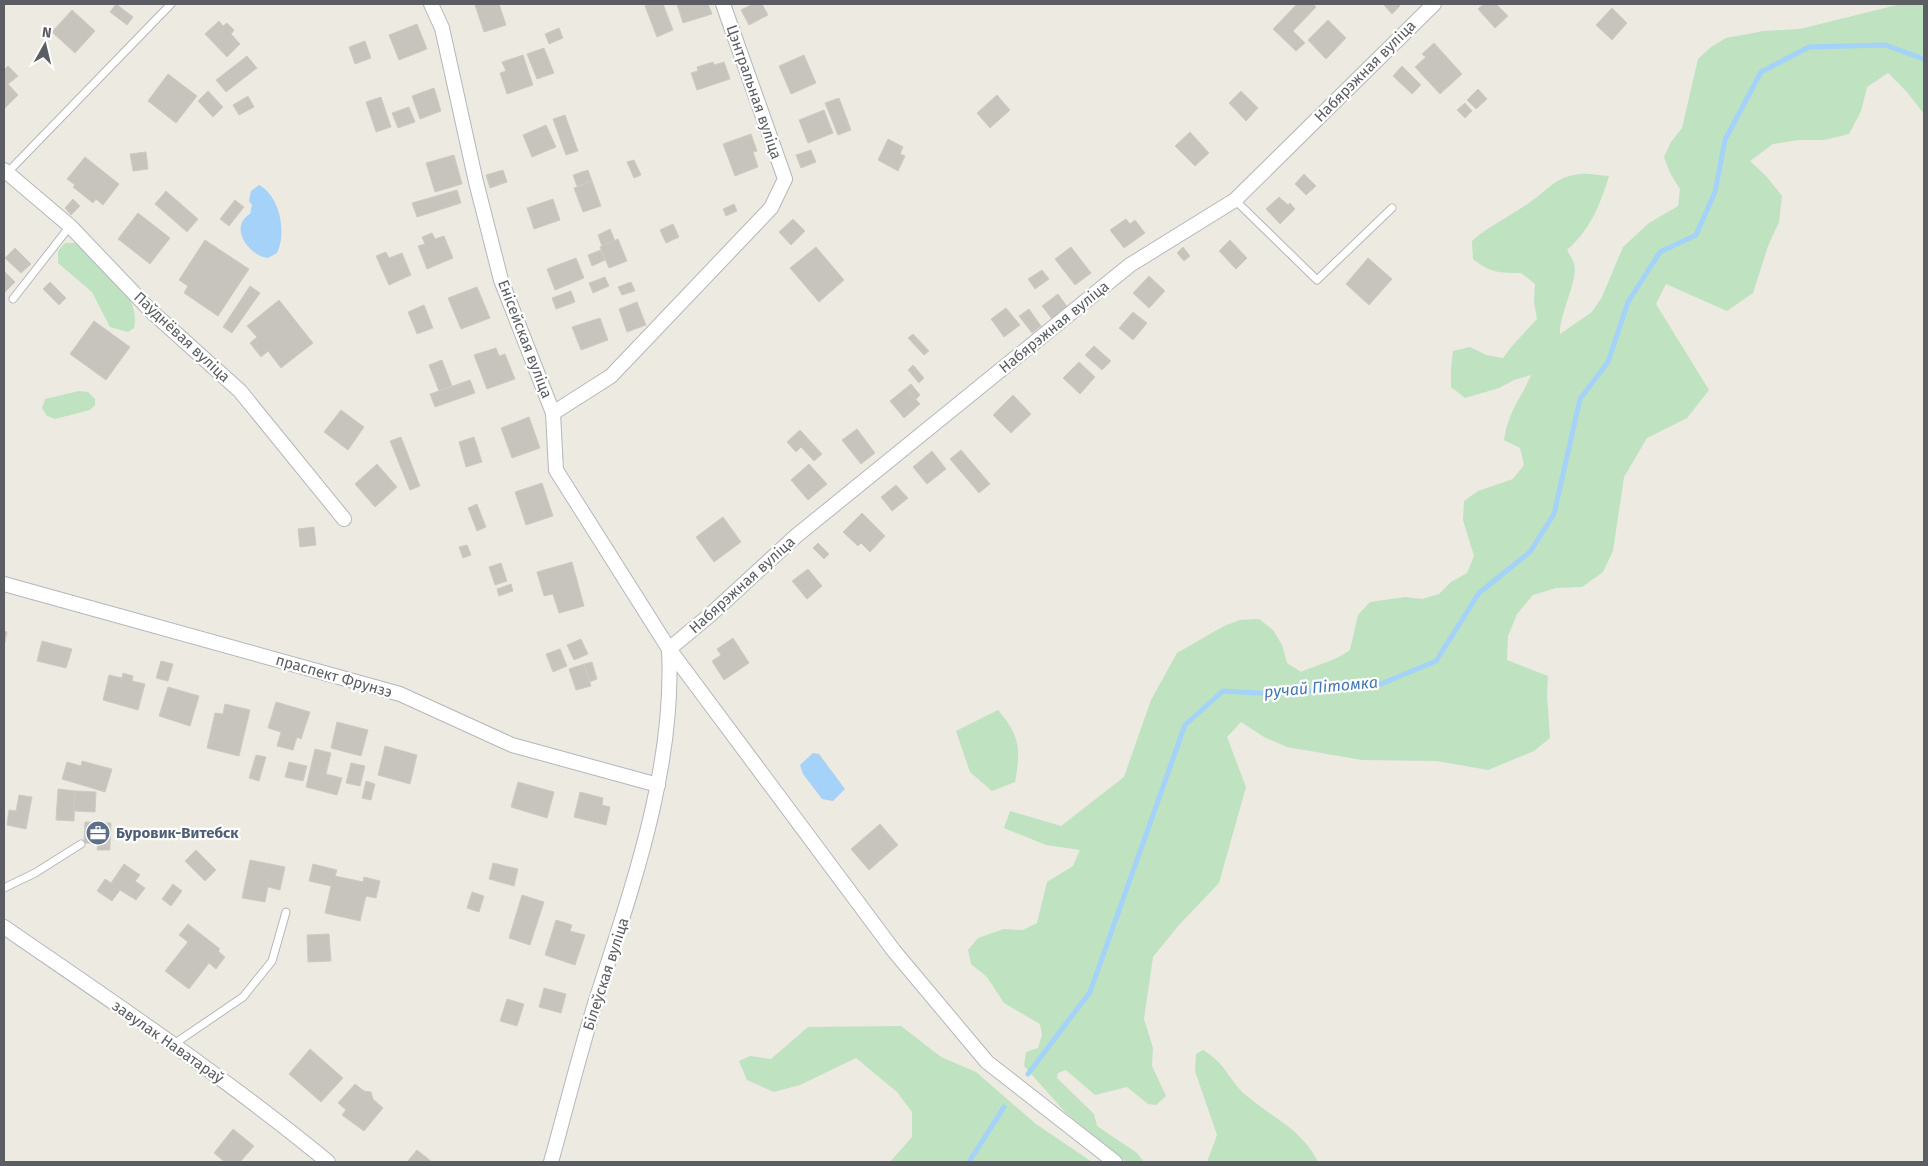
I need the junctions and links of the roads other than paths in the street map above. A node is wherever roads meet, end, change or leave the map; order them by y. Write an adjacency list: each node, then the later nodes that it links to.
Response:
1 (171, 4): 5 (lane)
2 (431, 4): 10 (street, Енісейская вуліца)
3 (723, 4): 10 (street, Цэнтральная вуліца)
4 (1434, 4): 6 (street, Набярэжная вуліца)
5 (5, 171): 8 (street, Паўднёвая вуліца)
6 (1235, 200): 7 (lane); 13 (street, Набярэжная вуліца)
7 (1392, 208)
8 (70, 226): 9 (lane); 11 (street, Паўднёвая вуліца)
9 (13, 299)
10 (553, 414): 13 (street, Енісейская вуліца)
11 (344, 519)
12 (4, 584): 14 (street, праспект Фрунзэ)
13 (669, 649): 14 (street, Білеўская вуліца); 22 (street, Енісейская вуліца)
14 (658, 785): 21 (street, Білеўская вуліца)
15 (81, 844): 16 (lane)
16 (4, 888)
17 (286, 912): 19 (lane)
18 (4, 927): 19 (street, завулак Наватараў)
19 (174, 1044): 20 (street, завулак Наватараў)
20 (328, 1162)
21 (551, 1162)
22 (1115, 1162)

